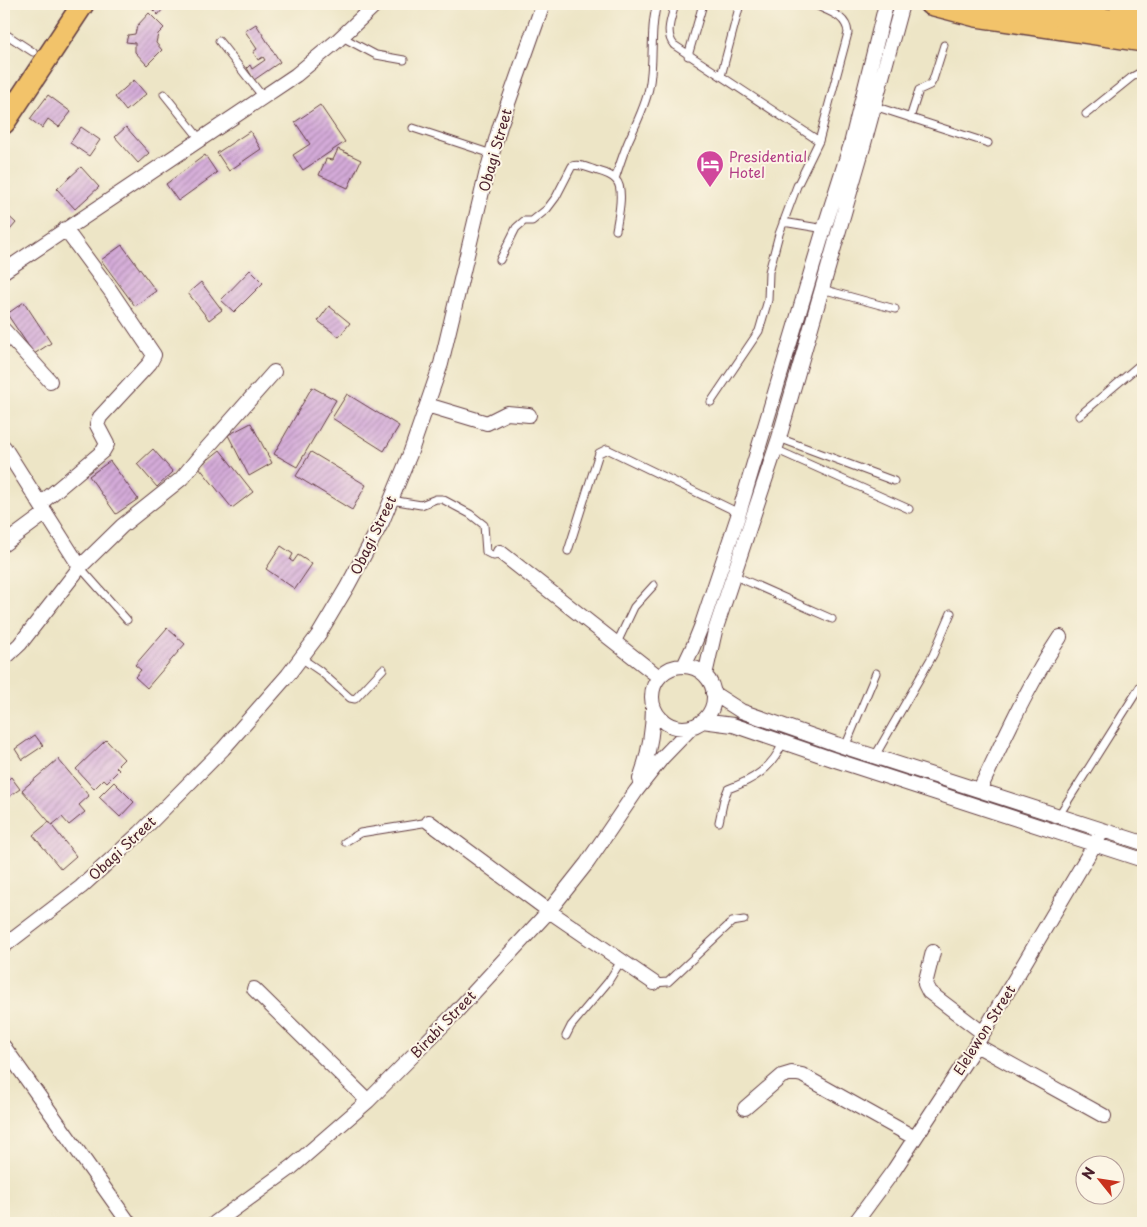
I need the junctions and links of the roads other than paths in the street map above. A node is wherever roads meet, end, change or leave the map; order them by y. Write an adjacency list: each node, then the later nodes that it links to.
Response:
1 (65, 4): 22 (main road)
2 (83, 4): 33 (main road)
3 (376, 4): 18 (street)
4 (543, 4): 39 (street, Obagi Street)
5 (657, 4): 40 (lane)
6 (675, 4): 23 (lane)
7 (703, 4): 23 (lane)
8 (740, 4): 26 (lane)
9 (812, 4): 36 (lane)
10 (886, 4): 38 (street)
11 (902, 4): 30 (street)
12 (930, 4): 20 (main road)
13 (998, 4): 16 (highway)
14 (1122, 4): 15 (highway)
15 (1143, 7)
16 (1143, 27)
17 (4, 33): 22 (lane)
18 (342, 37): 24 (lane); 29 (street)
19 (219, 41): 29 (lane)
20 (1143, 42)
21 (944, 45): 32 (lane)
22 (33, 52): 27 (main road)
23 (688, 56): 26 (lane)
24 (404, 60)
25 (1143, 71): 31 (lane)
26 (721, 76): 36 (lane)
27 (4, 94)
28 (164, 94): 35 (lane)
29 (263, 97): 35 (street)
30 (874, 106): 32 (lane); 38 (street)
31 (1086, 114)
32 (910, 118): 37 (lane)
33 (4, 123)
34 (413, 128): 39 (lane)
35 (200, 139): 43 (street)
36 (819, 141): 41 (lane)
37 (988, 143)
38 (857, 146): 42 (street); 45 (street)
39 (492, 154): 55 (street, Obagi Street)
40 (615, 179): 44 (lane); 46 (lane)
41 (783, 222): 42 (lane); 54 (lane)
42 (824, 228): 45 (lane); 64 (street)
43 (65, 229): 47 (street); 62 (street)
44 (616, 230)
45 (838, 234): 48 (street)
46 (500, 260)
47 (4, 271)
48 (822, 289): 49 (lane); 58 (street)
49 (895, 309)
50 (4, 330): 53 (street)
51 (1143, 362): 57 (lane)
52 (274, 372): 68 (street)
53 (50, 381)
54 (711, 402)
55 (427, 405): 56 (street); 61 (street, Obagi Street)
56 (529, 415)
57 (1079, 416)
58 (777, 444): 60 (lane); 63 (lane); 69 (street)
59 (4, 447): 62 (street)
60 (894, 482)
61 (391, 500): 67 (lane); 76 (street, Obagi Street)
62 (43, 509): 65 (street); 68 (street)
63 (909, 509)
64 (739, 513): 66 (lane); 78 (street)
65 (4, 544)
66 (568, 551)
67 (500, 552): 75 (street)
68 (80, 567): 73 (lane); 77 (street)
69 (732, 575): 72 (lane); 81 (street)
70 (654, 585): 75 (lane)
71 (951, 613): 89 (lane)
72 (832, 619)
73 (127, 620)
74 (1060, 637): 90 (street)
75 (617, 643): 82 (street)
76 (301, 658): 79 (lane); 102 (street, Obagi Street)
77 (4, 659)
78 (684, 666): 81 (street); 82 (street)
79 (383, 669)
80 (876, 673): 88 (lane)
81 (705, 675): 84 (street)
82 (659, 676): 85 (street)
83 (1143, 682): 92 (lane)
84 (713, 693): 86 (street); 88 (street)
85 (653, 705): 86 (street); 91 (street)
86 (697, 723): 87 (street); 91 (street)
87 (783, 742): 94 (lane); 98 (street)
88 (845, 747): 89 (street)
89 (875, 756): 90 (street)
90 (980, 789): 92 (street)
91 (636, 791): 100 (street, Birabi Street)
92 (1059, 814): 95 (street)
93 (429, 822): 96 (lane); 100 (street)
94 (719, 822)
95 (1104, 830): 97 (street); 98 (street, Elelewon Street)
96 (346, 842)
97 (1143, 843)
98 (1095, 844): 99 (street); 108 (street, Elelewon Street)
99 (1143, 860)
100 (549, 912): 104 (street); 110 (street, Birabi Street)
101 (744, 920): 105 (lane)
102 (4, 946)
103 (933, 952): 108 (street)
104 (622, 961): 105 (street); 107 (lane)
105 (654, 983)
106 (254, 989): 110 (street)
107 (566, 1036)
108 (979, 1039): 112 (street); 113 (street, Elelewon Street)
109 (4, 1047): 114 (street)
110 (368, 1101): 115 (street, Birabi Street)
111 (744, 1108): 113 (street)
112 (1104, 1116)
113 (915, 1138): 116 (street, Elelewon Street)
114 (129, 1223)
115 (215, 1223)
116 (855, 1223)

